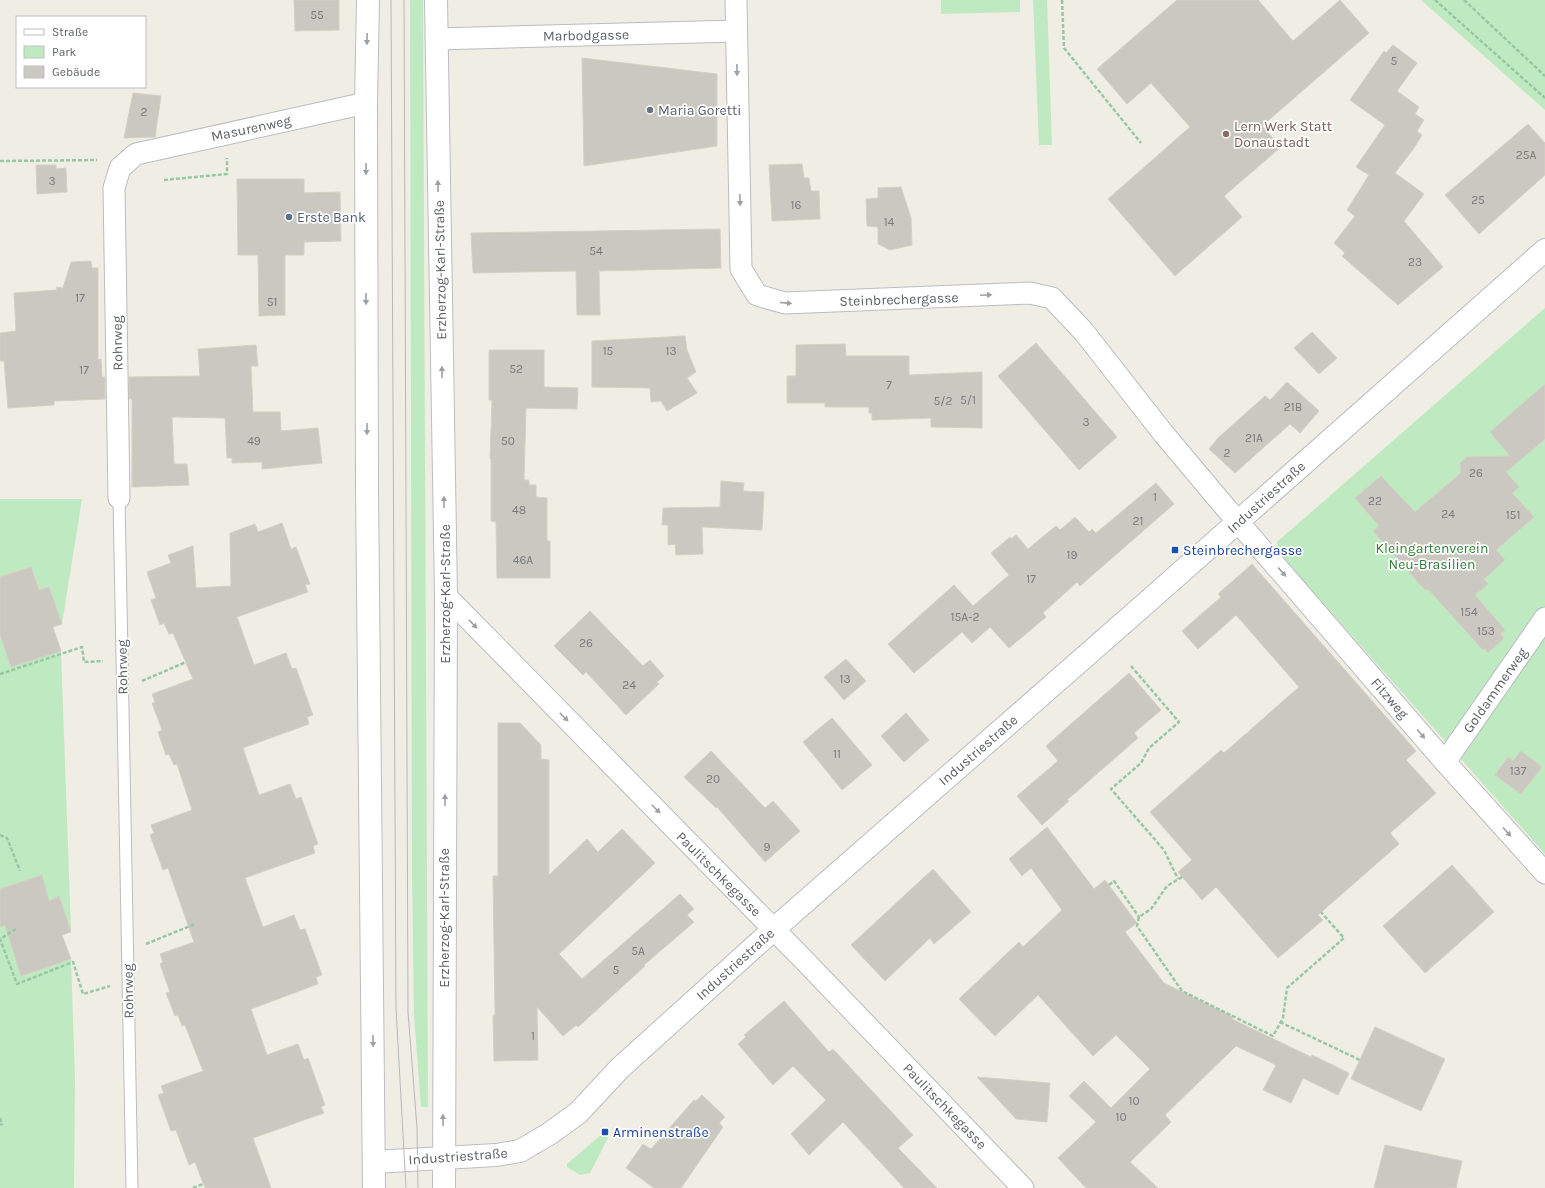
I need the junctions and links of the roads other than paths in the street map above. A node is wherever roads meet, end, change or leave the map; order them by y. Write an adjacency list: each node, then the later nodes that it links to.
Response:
1 (368, 0): 6 (main road, one-way to 6)
2 (436, 0): 5 (main road, Erzherzog-Karl-Straße)
3 (736, 0): 4 (street, Steinbrechergasse)
4 (736, 32): 5 (street, Marbodgasse); 10 (street, Steinbrechergasse, one-way to 10)
5 (436, 39): 11 (main road, Erzherzog-Karl-Straße, one-way to 5)
6 (366, 103): 7 (street, Masurenweg); 17 (main road, one-way to 17)
7 (120, 168): 9 (street, Rohrweg)
8 (1545, 250): 10 (main road, Industriestraße)
9 (119, 498): 18 (lane, Rohrweg)
10 (1238, 521): 13 (street, Fitzweg, one-way to 13); 15 (main road, Industriestraße)
11 (446, 596): 15 (street, Paulitschkegasse, one-way to 15); 16 (main road, Erzherzog-Karl-Straße, one-way to 11)
12 (1545, 618): 13 (street, Goldammerweg)
13 (1444, 762): 14 (street, Fitzweg, one-way to 14)
14 (1545, 873)
15 (774, 929): 16 (main road, Industriestraße); 21 (street, Paulitschkegasse)
16 (444, 1159): 17 (main road, Industriestraße); 20 (main road, Erzherzog-Karl-Straße)
17 (374, 1162): 19 (main road)
18 (132, 1188)
19 (374, 1188)
20 (444, 1188)
21 (1024, 1188)

